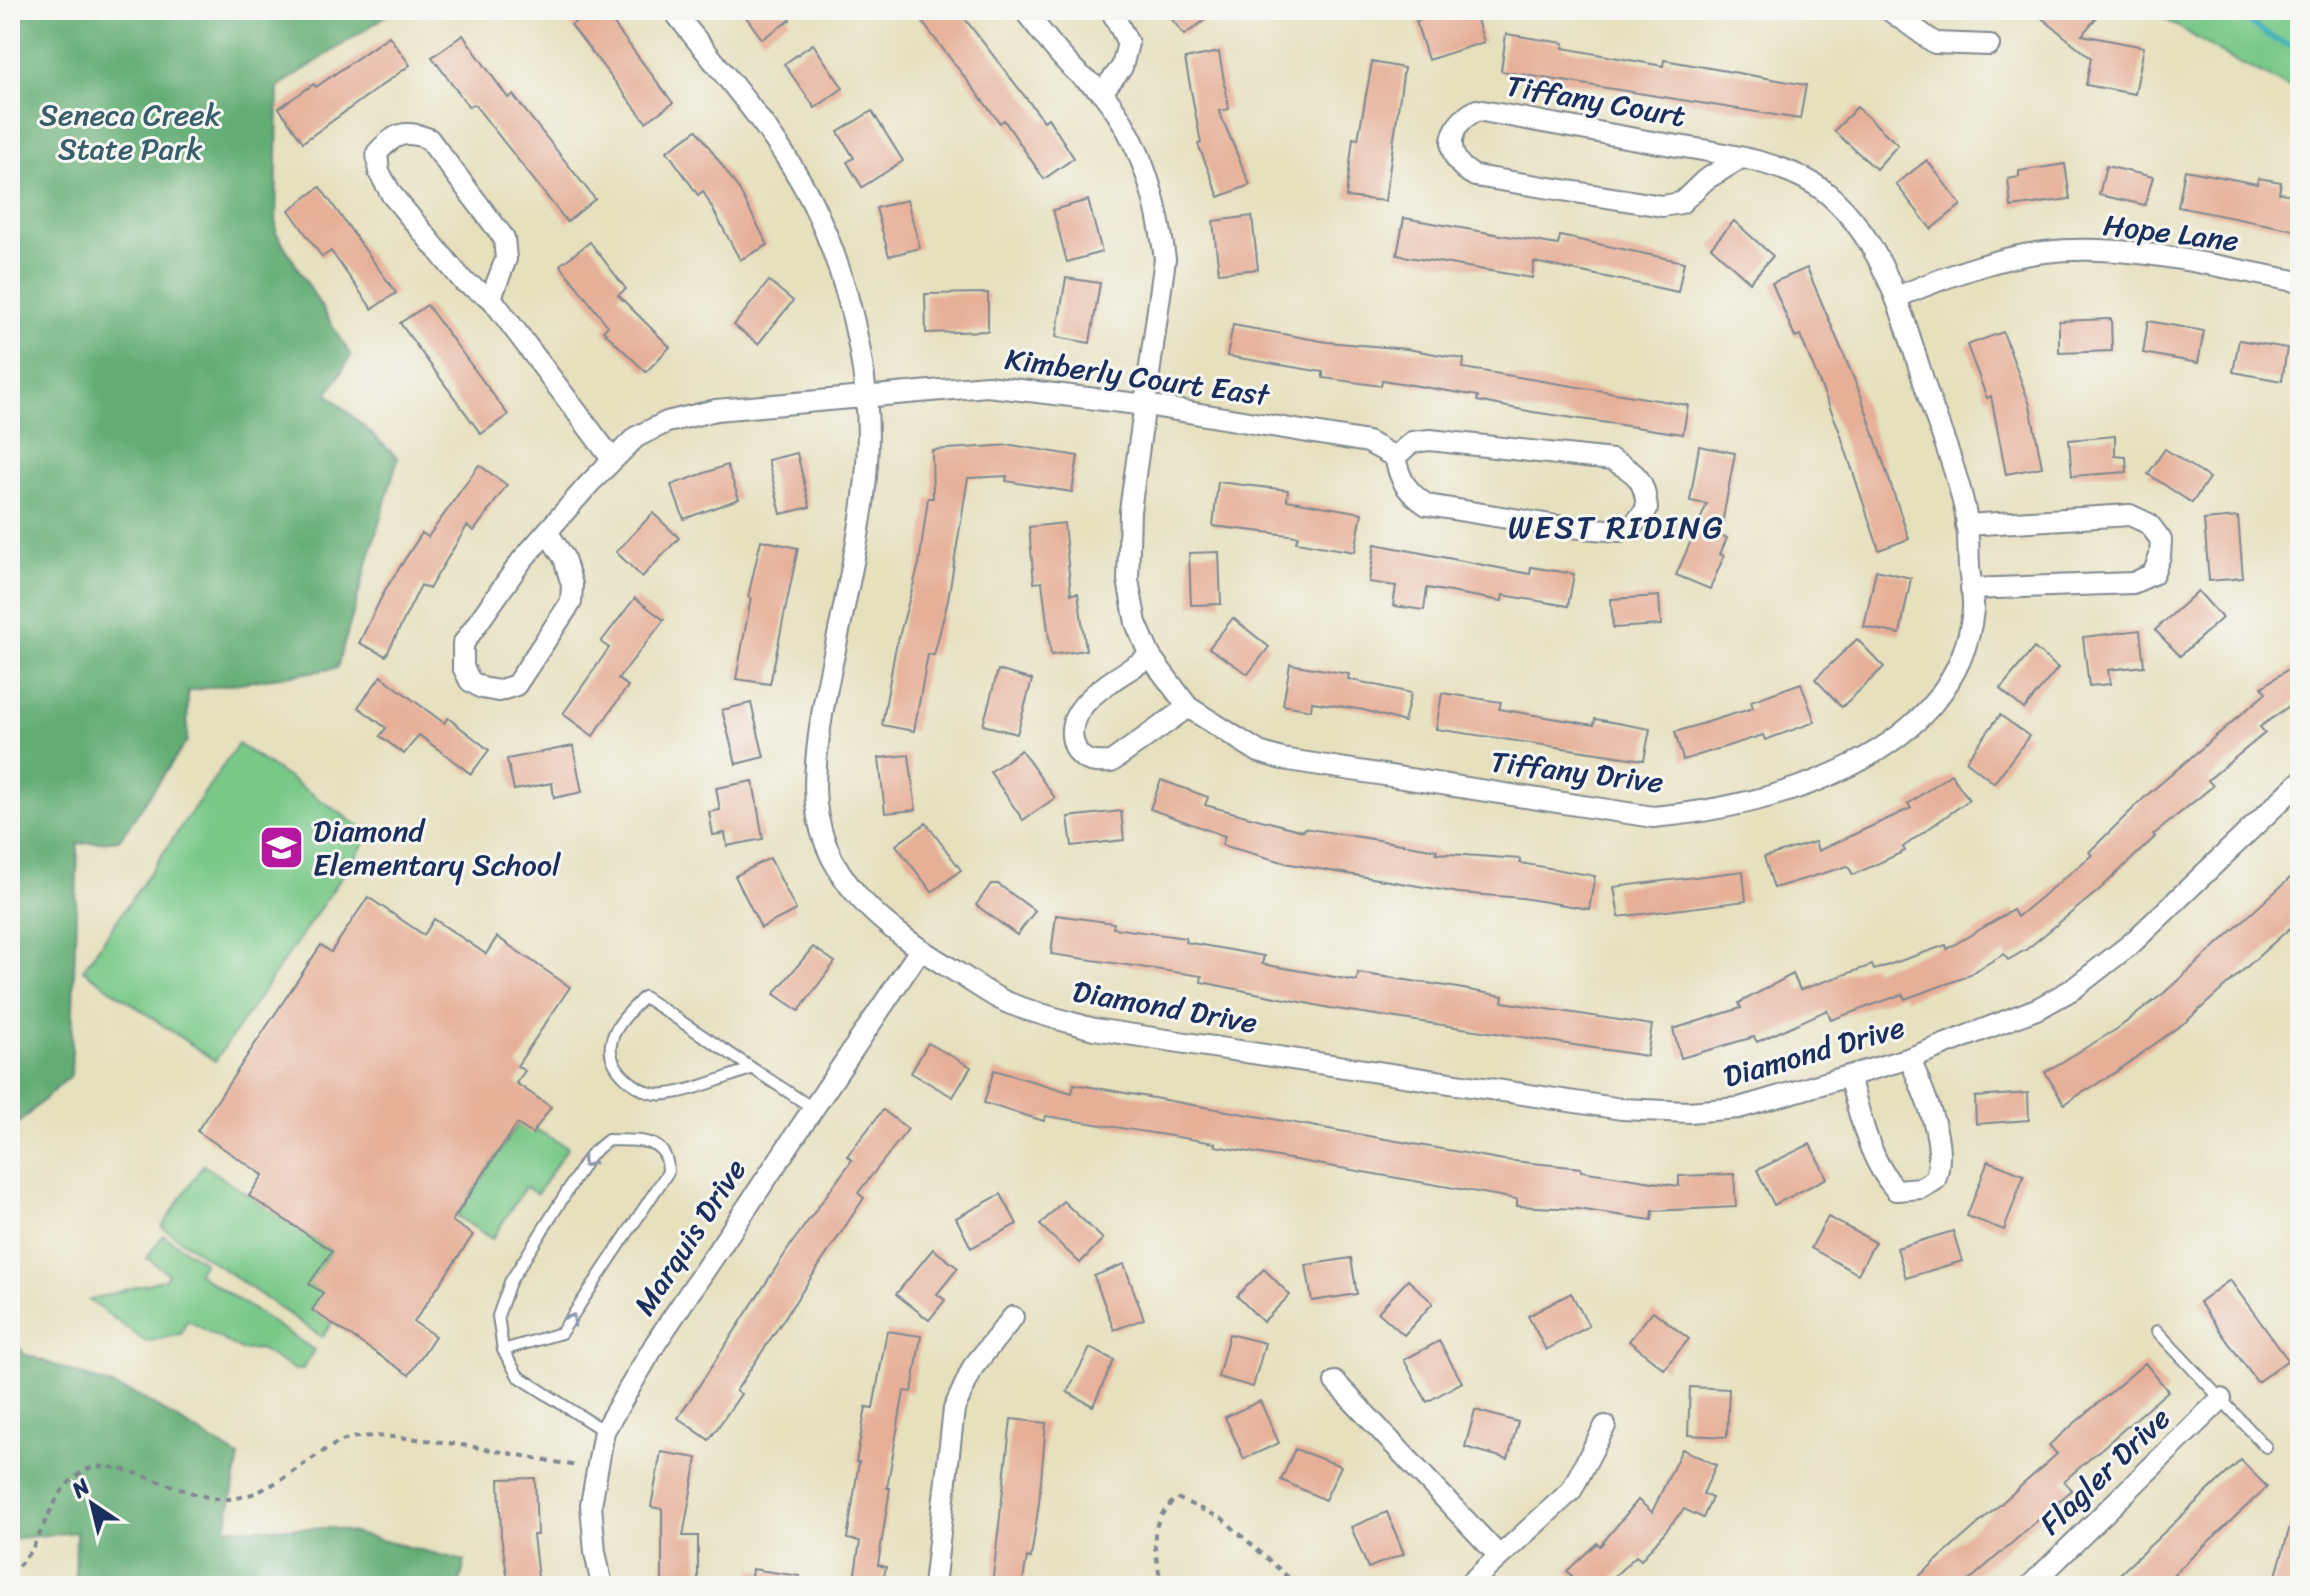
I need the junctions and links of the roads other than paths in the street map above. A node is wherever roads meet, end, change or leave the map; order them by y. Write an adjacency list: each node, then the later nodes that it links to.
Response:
1 (673, 10): 11 (street, Diamond Drive)
2 (1024, 10): 6 (street, Tiffany Drive)
3 (1111, 10): 6 (street)
4 (1889, 10): 5 (street)
5 (1989, 45)
6 (1102, 92): 12 (street, Tiffany Drive)
7 (1741, 158): 7 (street, Tiffany Court); 9 (street, Tiffany Court)
8 (2300, 282): 9 (street, Hope Lane)
9 (1897, 297): 15 (street, Tiffany Drive)
10 (491, 298): 10 (street); 14 (street)
11 (866, 394): 12 (street, Kimberly Court East); 14 (street, Kimberly Court East); 21 (street, Diamond Drive)
12 (1146, 405): 13 (street, Kimberly Court East); 18 (street, Tiffany Drive)
13 (1395, 457): 13 (street)
14 (612, 459): 16 (street, Kimberly Court East)
15 (1966, 525): 17 (street, Tiffany Drive); 17 (street)
16 (548, 533): 16 (street, Kimberly Court East)
17 (1971, 589): 19 (street, Tiffany Drive)
18 (1150, 656): 19 (street, Tiffany Drive); 19 (street)
19 (1188, 707)
20 (2300, 782): 22 (street, Diamond Drive)
21 (920, 950): 24 (street, Diamond Drive); 25 (street, Marquis Drive)
22 (1910, 1058): 24 (street, Diamond Drive); 24 (street)
23 (751, 1069): 23 (lane); 25 (lane)
24 (1849, 1077)
25 (811, 1107): 32 (street, Marquis Drive)
26 (1013, 1317): 36 (street)
27 (2157, 1331): 30 (lane)
28 (503, 1350): 28 (lane, one-way to 28); 32 (lane)
29 (1335, 1382): 34 (street)
30 (2221, 1399): 33 (lane); 38 (street, Flagler Drive)
31 (1605, 1426): 34 (street)
32 (604, 1431): 35 (street, Marquis Drive)
33 (2266, 1447)
34 (1499, 1556): 37 (street)
35 (602, 1586)
36 (934, 1586)
37 (1467, 1586)
38 (2030, 1586)

